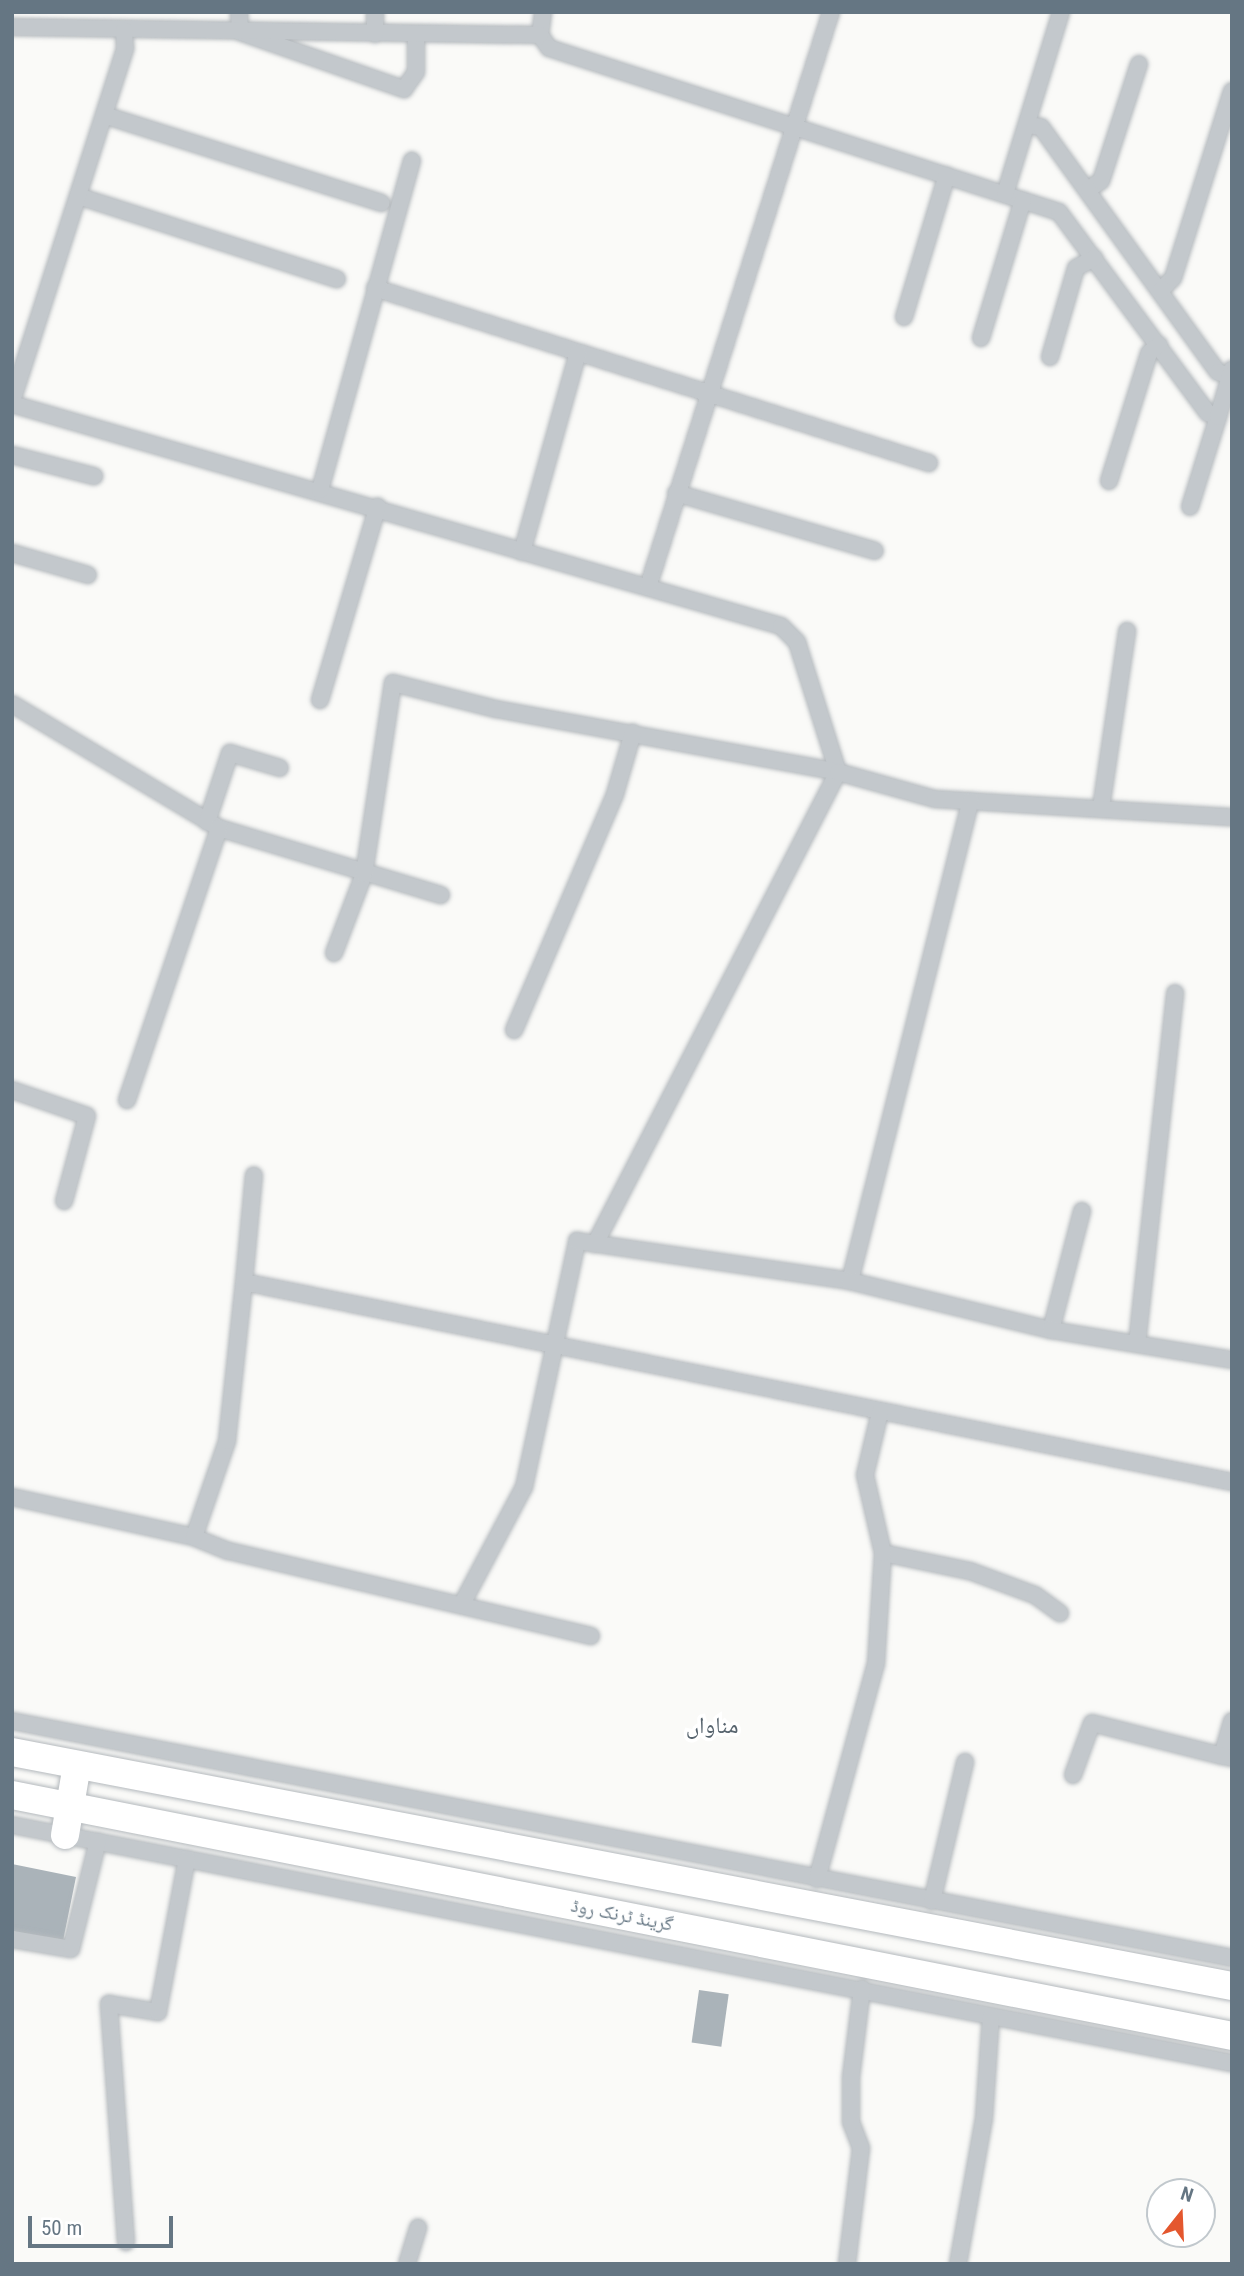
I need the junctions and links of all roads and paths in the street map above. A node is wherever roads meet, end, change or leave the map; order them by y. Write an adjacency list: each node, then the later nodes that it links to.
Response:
1 (240, 12): 8 (street)
2 (375, 12): 9 (street)
3 (543, 12): 11 (street)
4 (831, 12): 16 (street)
5 (1061, 12): 15 (street)
6 (12, 27): 7 (street)
7 (124, 30): 8 (street); 14 (street)
8 (240, 32): 9 (street); 10 (street)
9 (375, 34): 10 (street)
10 (416, 35): 11 (street)
11 (540, 35): 16 (street)
12 (1139, 64): 19 (street)
13 (1232, 91): 27 (street)
14 (104, 115): 21 (street); 23 (street)
15 (1027, 125): 19 (street); 20 (street)
16 (795, 131): 18 (street); 34 (street)
17 (412, 161): 26 (street)
18 (947, 175): 20 (street); 28 (street)
19 (1089, 189): 27 (street)
20 (1005, 194): 22 (street)
21 (78, 196): 25 (street); 35 (street)
22 (1023, 200): 24 (street); 29 (street)
23 (381, 203)
24 (1094, 258): 30 (street); 32 (street)
25 (337, 279)
26 (375, 288): 31 (street); 41 (street)
27 (1161, 290): 33 (street)
28 (904, 317)
29 (981, 338)
30 (1159, 345): 36 (street); 40 (street)
31 (578, 353): 34 (street); 46 (street)
32 (1050, 357)
33 (1231, 372): 36 (street)
34 (707, 393): 38 (street); 42 (street)
35 (12, 403): 41 (street)
36 (1218, 417): 44 (street)
37 (12, 455): 39 (street)
38 (929, 463)
39 (94, 476)
40 (1109, 481)
41 (320, 490): 43 (street)
42 (676, 494): 45 (street); 49 (street)
43 (379, 506): 46 (street); 51 (street)
44 (1191, 507)
45 (874, 551)
46 (522, 552): 49 (street)
47 (12, 553): 48 (street)
48 (88, 575)
49 (648, 587): 55 (street)
50 (1128, 631): 57 (street)
51 (320, 700)
52 (12, 704): 59 (street)
53 (632, 733): 55 (street); 60 (street); 64 (street)
54 (280, 768): 59 (street)
55 (838, 772): 56 (street); 70 (street)
56 (971, 801): 57 (street); 71 (street)
57 (1101, 808): 58 (street)
58 (1232, 817)
59 (213, 825): 60 (street); 66 (street)
60 (364, 874): 61 (street); 62 (street)
61 (441, 895)
62 (334, 953)
63 (1175, 993): 74 (street)
64 (514, 1030)
65 (12, 1090): 68 (street)
66 (127, 1100)
67 (254, 1175): 72 (street)
68 (64, 1201)
69 (1082, 1211): 73 (street)
70 (595, 1244): 71 (street); 75 (street)
71 (850, 1281): 73 (street)
72 (244, 1282): 75 (street); 81 (street)
73 (1051, 1330): 74 (street)
74 (1137, 1344): 77 (street)
75 (554, 1347): 78 (street); 83 (street)
76 (1232, 1348): 77 (street)
77 (1231, 1359)
78 (880, 1412): 79 (street); 82 (street)
79 (1232, 1482)
80 (12, 1497): 81 (street)
81 (194, 1537): 83 (street)
82 (883, 1553): 84 (street); 102 (street)
83 (462, 1604): 85 (street)
84 (1060, 1613)
85 (591, 1636)
86 (12, 1721): 88 (street)
87 (1232, 1721): 90 (street)
88 (115, 1741): 93 (street); 101 (street)
89 (12, 1752): 92 (highway)
90 (1227, 1757): 94 (street)
91 (965, 1762): 103 (street)
92 (77, 1765): 93 (highway); 96 (highway)
93 (111, 1771): 101 (highway)
94 (1073, 1775)
95 (12, 1795): 96 (highway, گرینڈ ٹرنک روڈ)
96 (70, 1806): 98 (highway); 110 (highway, گرینڈ ٹرنک روڈ)
97 (12, 1825): 98 (street)
98 (65, 1835): 99 (street)
99 (98, 1841): 100 (street); 105 (street)
100 (187, 1859): 108 (street); 113 (street)
101 (744, 1878): 102 (street); 104 (highway)
102 (817, 1879): 104 (street)
103 (932, 1901): 104 (street); 106 (street)
104 (900, 1909): 107 (highway)
105 (12, 1939)
106 (1232, 1958)
107 (1232, 1986)
108 (862, 1989): 109 (street); 115 (street)
109 (991, 2015): 111 (street); 116 (street)
110 (1232, 2036)
111 (1232, 2063)
112 (418, 2228): 114 (street)
113 (126, 2242)
114 (407, 2264)
115 (848, 2264)
116 (958, 2264)

